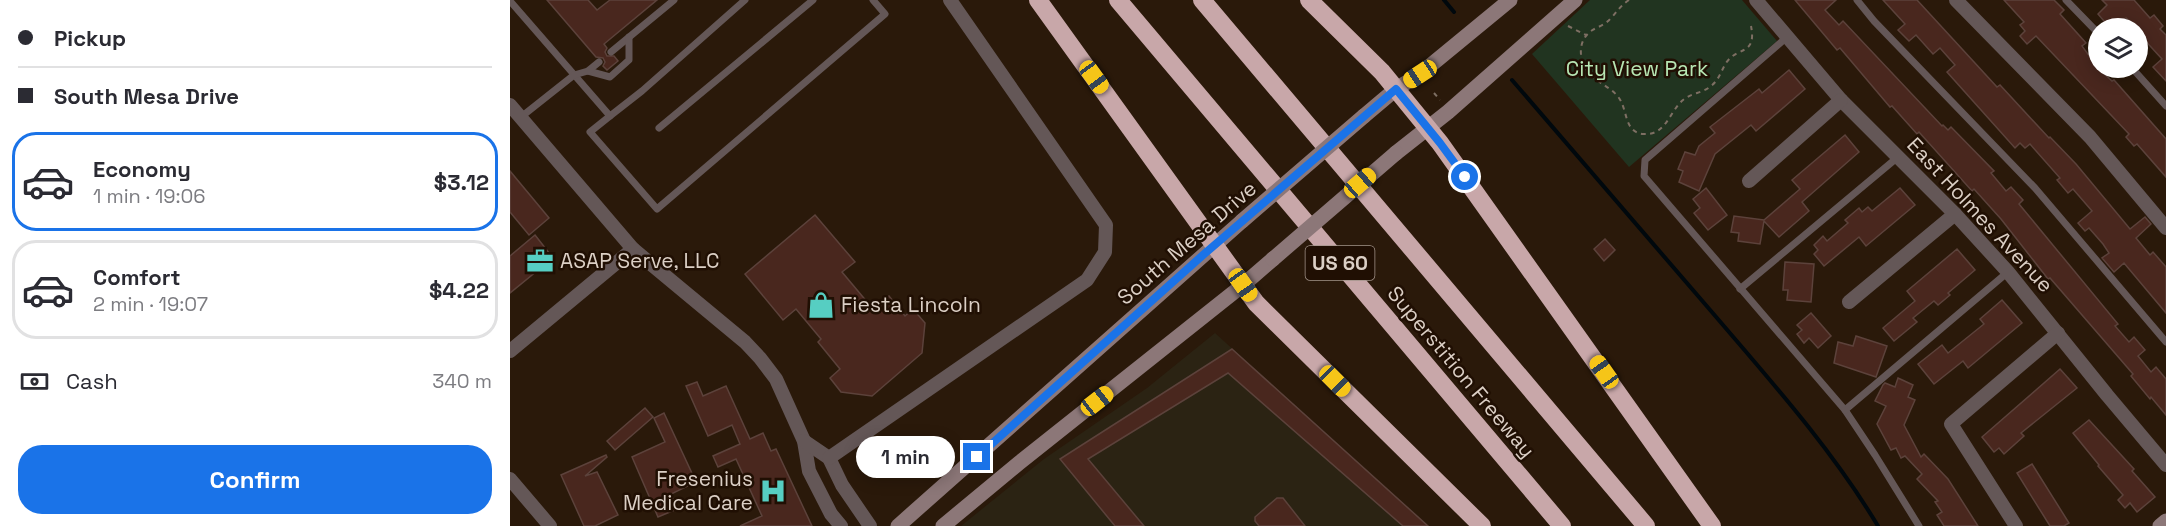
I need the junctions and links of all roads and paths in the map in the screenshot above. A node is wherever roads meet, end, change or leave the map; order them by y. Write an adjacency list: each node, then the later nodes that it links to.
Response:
1 (745, 0): 35 (lane)
2 (813, 0): 37 (lane)
3 (873, 0): 35 (lane)
4 (950, 0): 54 (street)
5 (1038, 0): 43 (highway)
6 (1118, 0): 64 (highway, Superstition Freeway / US 60)
7 (1202, 0): 65 (highway, Superstition Freeway / US 60)
8 (1309, 0): 29 (highway)
9 (1510, 0): 29 (main road, South Mesa Drive)
10 (1575, 0): 38 (main road)
11 (1629, 0): 21 (path)
12 (1756, 0): 23 (street, East Holmes Avenue)
13 (1857, 0): 50 (lane)
14 (1956, 0): 42 (street)
15 (2066, 0): 18 (lane)
16 (510, 1): 27 (lane)
17 (670, 1): 22 (lane)
18 (2088, 23)
19 (1565, 26): 21 (path)
20 (1751, 26): 21 (path)
21 (1586, 36)
22 (629, 37): 24 (lane); 26 (lane)
23 (1787, 37): 31 (street, East Holmes Avenue); 47 (lane)
24 (611, 52)
25 (599, 62): 26 (lane)
26 (588, 71): 27 (lane)
27 (574, 75): 35 (lane); 36 (lane)
28 (2141, 78): 34 (lane)
29 (1396, 89): 38 (highway); 43 (main road, South Mesa Drive, bridge)
30 (1434, 93): 32 (path)
31 (1841, 100): 39 (street, East Holmes Avenue); 40 (street)
32 (1442, 104)
33 (510, 105): 36 (street)
34 (2166, 106)
35 (610, 116)
36 (521, 117): 44 (street)
37 (659, 128)
38 (1428, 128): 46 (main road, bridge); 66 (highway)
39 (1898, 157): 41 (street, East Holmes Avenue); 47 (lane)
40 (1749, 181)
41 (1955, 214): 45 (street, East Holmes Avenue); 48 (street)
42 (2166, 228)
43 (1214, 246): 46 (highway); 61 (main road, South Mesa Drive)
44 (633, 249): 51 (street); 53 (street)
45 (2008, 272): 49 (street, East Holmes Avenue); 52 (lane)
46 (1243, 285): 62 (main road); 63 (highway)
47 (1740, 289): 52 (lane)
48 (1849, 302)
49 (2058, 333): 55 (street, East Holmes Avenue); 68 (street)
50 (2166, 342)
51 (510, 351)
52 (1845, 410): 67 (lane)
53 (804, 441): 54 (street); 59 (street)
54 (829, 458): 60 (street)
55 (2166, 465)
56 (510, 479): 58 (street)
57 (2166, 521): 69 (main road)
58 (550, 526)
59 (841, 526)
60 (870, 526)
61 (898, 526)
62 (944, 526)
63 (1482, 526)
64 (1562, 526)
65 (1646, 526)
66 (1712, 526)
67 (1919, 526)
68 (2016, 526)
69 (2160, 526)

